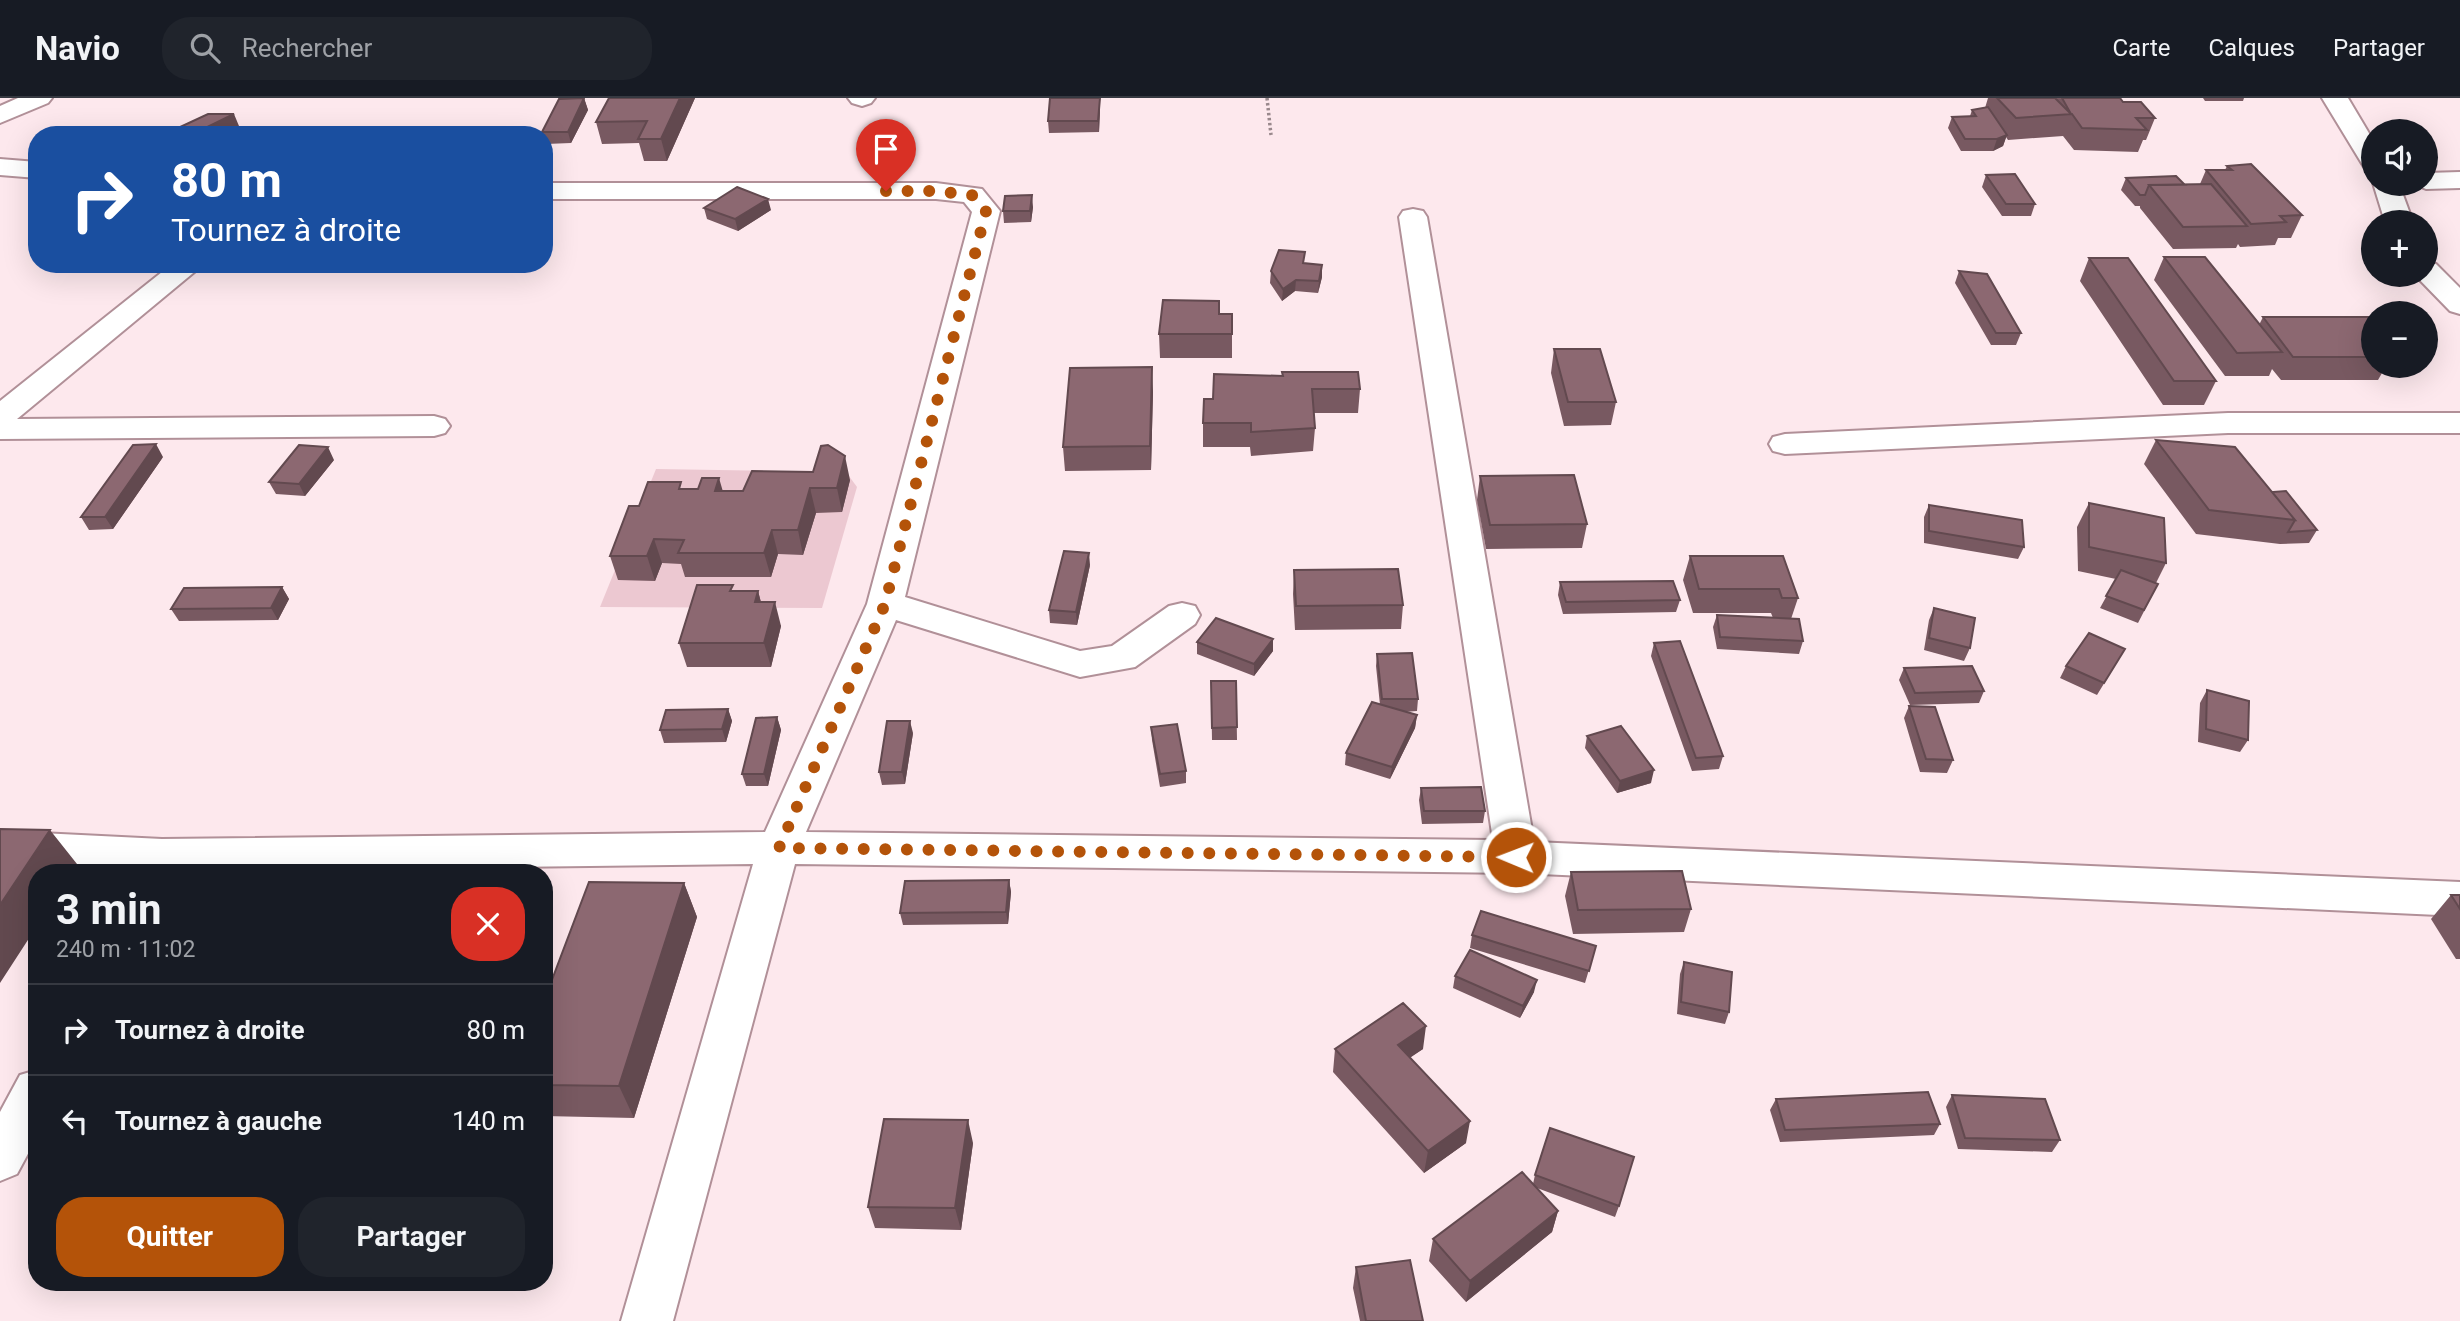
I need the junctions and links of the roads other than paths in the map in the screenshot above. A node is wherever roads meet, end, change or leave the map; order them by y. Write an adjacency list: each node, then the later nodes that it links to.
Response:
1 (39, 98): 3 (street)
2 (2334, 98): 4 (street)
3 (0, 115)
4 (2361, 142)
5 (0, 167): 6 (street)
6 (28, 169)
7 (2460, 180): 8 (street)
8 (2438, 181)
9 (553, 191): 19 (street)
10 (1413, 217): 23 (street)
11 (179, 273): 14 (street)
12 (2438, 282): 13 (street)
13 (2460, 305)
14 (0, 417)
15 (2460, 423): 18 (street)
16 (434, 426): 17 (street)
17 (0, 429)
18 (1785, 444)
19 (885, 604): 20 (street); 22 (street)
20 (1182, 615)
21 (0, 847): 24 (street)
22 (779, 848): 23 (street); 24 (street); 28 (street)
23 (1516, 857): 25 (street)
24 (157, 864)
25 (2460, 899)
26 (28, 1107): 27 (street)
27 (0, 1159)
28 (647, 1321)

